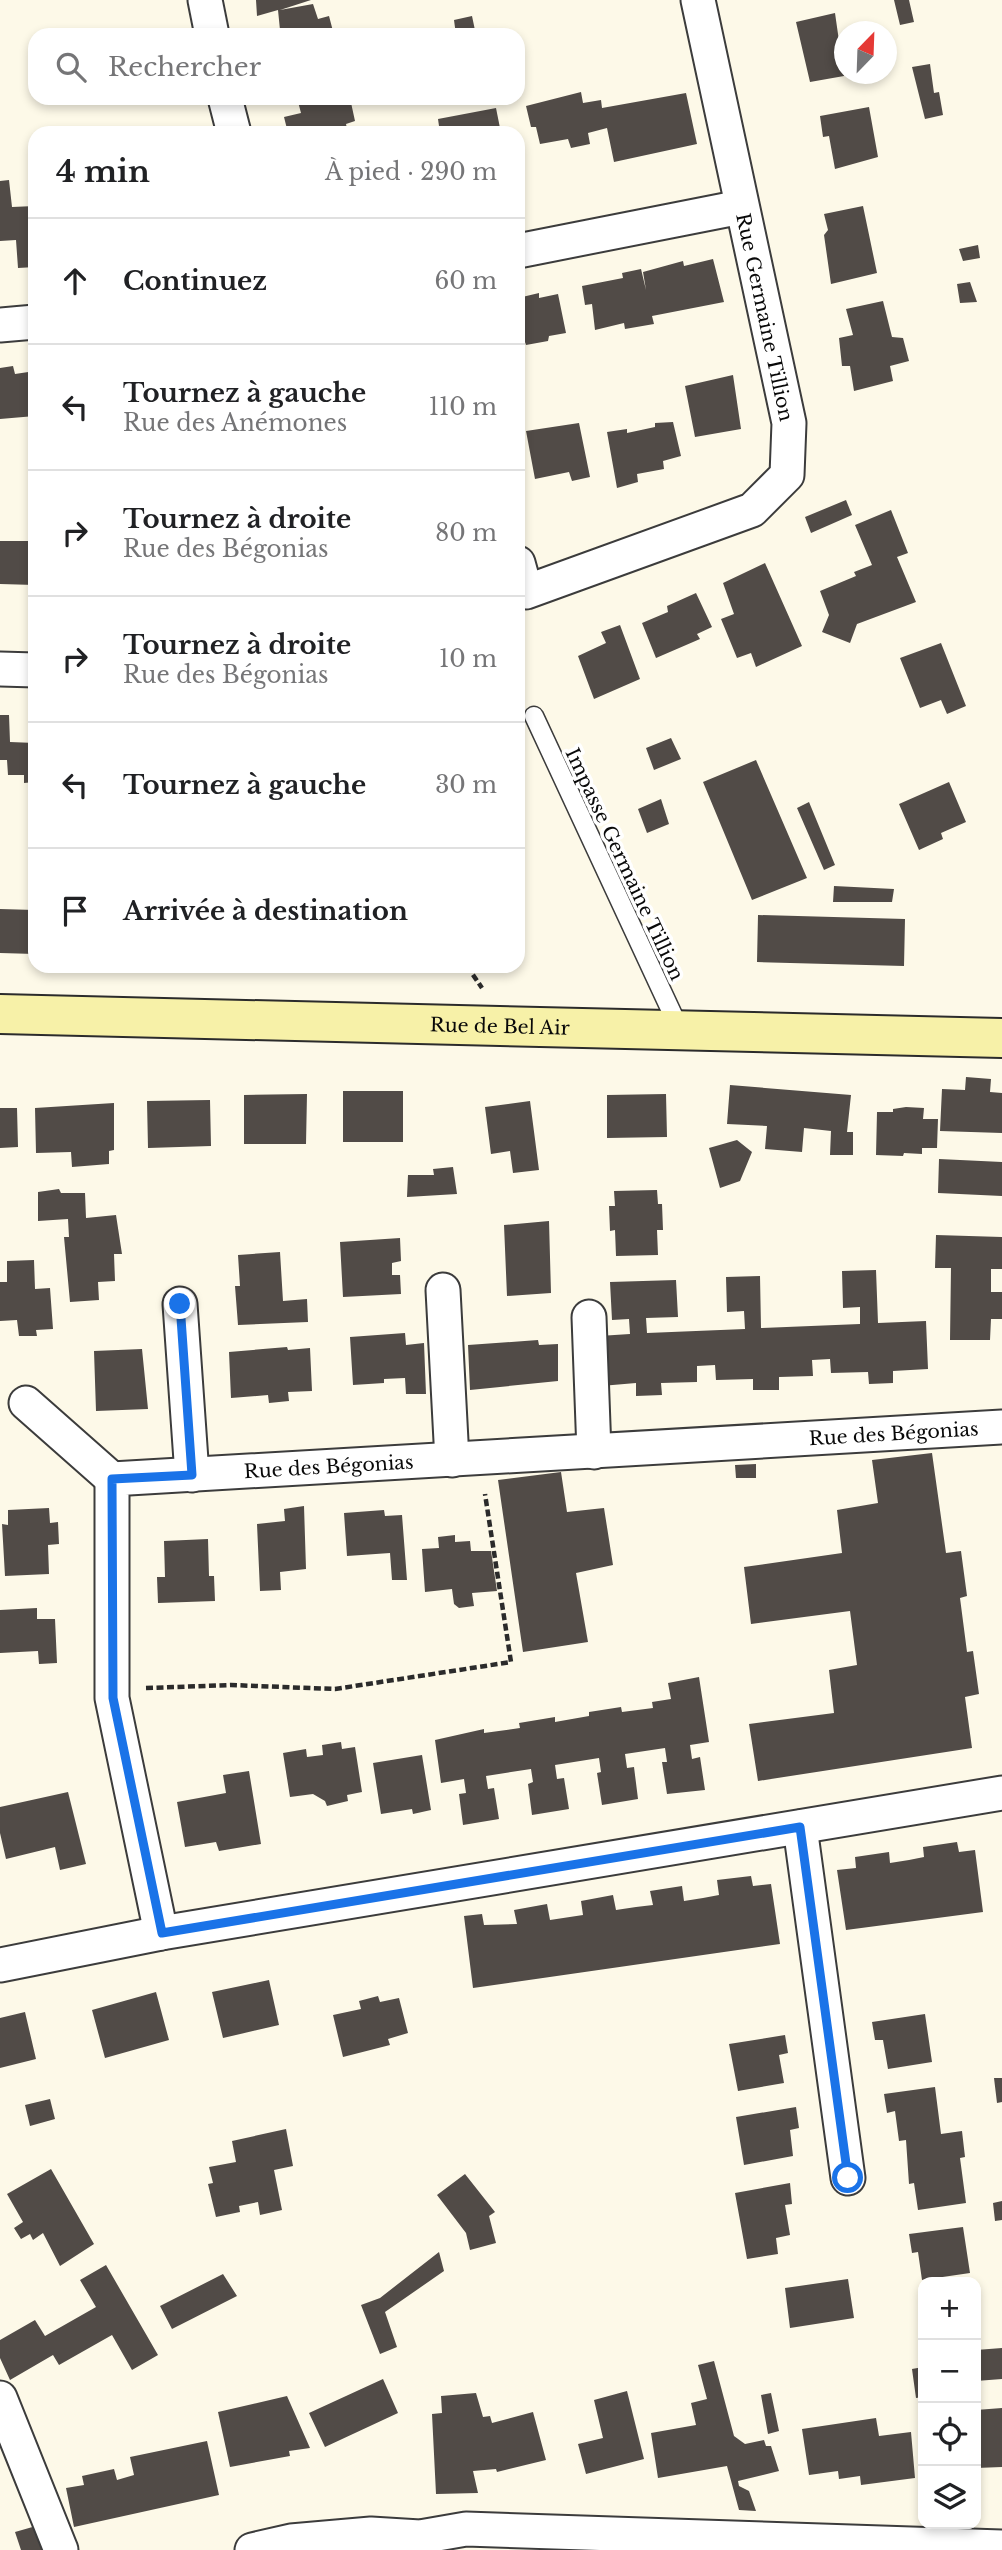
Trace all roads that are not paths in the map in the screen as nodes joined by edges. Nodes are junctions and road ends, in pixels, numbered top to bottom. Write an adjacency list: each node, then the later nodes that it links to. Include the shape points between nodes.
1 (205, 0): 3 (street)
2 (698, 0): 6 (street, Rue Germaine Tillion)
3 (211, 28)
4 (227, 105): 5 (street)
5 (232, 126)
6 (741, 207): 7 (street); 10 (street, Rue Germaine Tillion, via 789,423 788,474 752,510)
7 (525, 250)
8 (28, 323): 9 (street)
9 (0, 325)
10 (525, 577)
11 (0, 669): 12 (street)
12 (28, 670)
13 (534, 716): 15 (lane, Impasse Germaine Tillion)
14 (0, 1014): 15 (main road, Rue de Bel Air)
15 (679, 1028): 16 (main road, Rue de Bel Air)
16 (1002, 1038)
17 (443, 1290): 23 (street)
18 (180, 1304): 24 (street)
19 (589, 1317): 22 (street)
20 (26, 1403): 25 (street)
21 (1002, 1427): 22 (street, Rue des Bégonias)
22 (594, 1452): 23 (street, Rue des Bégonias)
23 (466, 1459): 24 (street, Rue des Bégonias)
24 (192, 1475): 25 (street, Rue des Bégonias)
25 (112, 1479): 28 (street, via 113,1689)
26 (1002, 1793): 27 (street)
27 (800, 1827): 28 (street); 30 (street)
28 (162, 1933): 29 (street)
29 (0, 1965)
30 (848, 2178)
31 (0, 2398): 34 (street)
32 (420, 2544): 33 (street, via 466,2529); 35 (street, via 371,2534 291,2541)
33 (1002, 2547)
34 (61, 2550)
35 (252, 2550)

